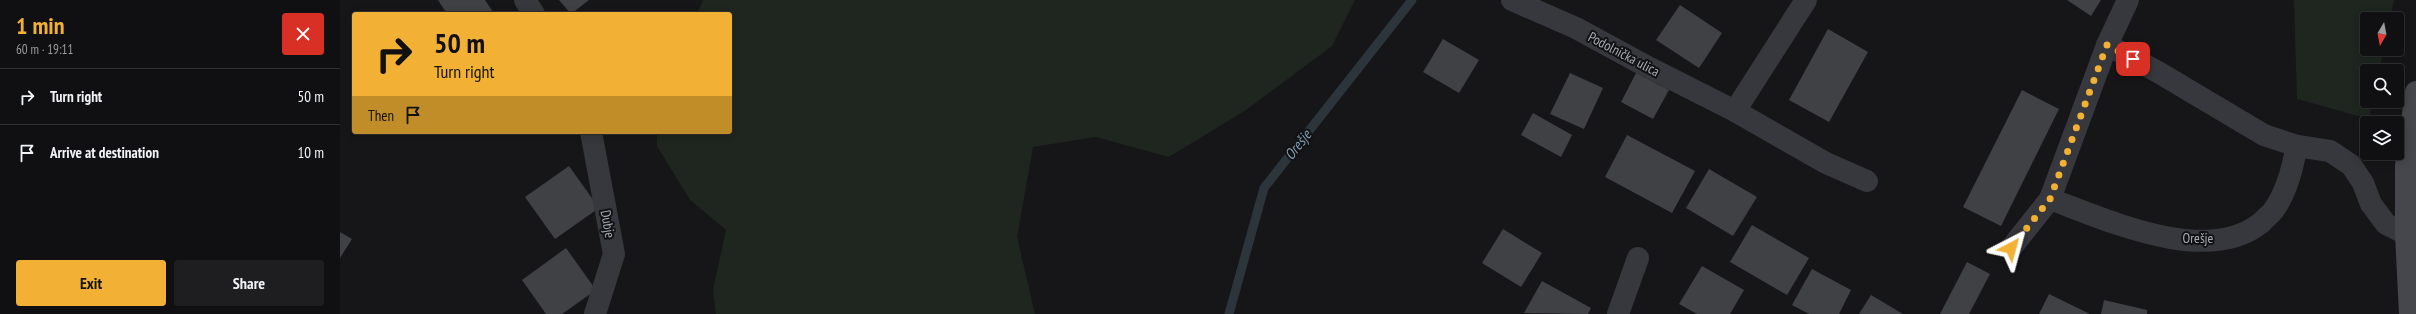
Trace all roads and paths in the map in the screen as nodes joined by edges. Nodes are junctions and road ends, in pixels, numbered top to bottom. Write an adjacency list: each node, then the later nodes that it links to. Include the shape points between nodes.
1 (525, 0): 5 (street)
2 (1512, 0): 8 (street, Podolnička ulica, via 1576,28)
3 (1806, 0): 8 (street)
4 (2128, 0): 6 (street)
5 (533, 12)
6 (2107, 45): 10 (street, via 2264,135); 12 (street)
7 (2416, 92): 13 (street, via 2406,166)
8 (1735, 111): 11 (street, Podolnička ulica, via 1826,163)
9 (592, 134): 16 (street, Dubje, via 614,254)
10 (2297, 146): 12 (street, Orešje, via 2289,181 2272,212 2251,230 2230,237 2187,240 2145,233); 13 (street, via 2330,152 2351,165 2363,183 2371,204 2386,224)
11 (1867, 181)
12 (2050, 199): 14 (street)
13 (2406, 234): 18 (street)
14 (2011, 248)
15 (1638, 258): 17 (street)
16 (595, 314)
17 (1618, 314)
18 (2410, 314)

